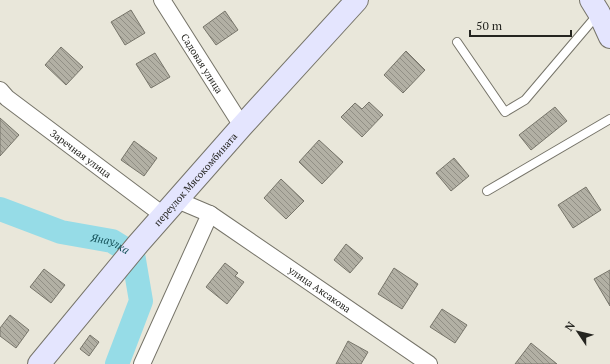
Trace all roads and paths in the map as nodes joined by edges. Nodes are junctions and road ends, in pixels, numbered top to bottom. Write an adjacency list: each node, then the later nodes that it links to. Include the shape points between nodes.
1 (162, 0): 8 (street, Садовая улица)
2 (357, 0): 8 (street, переулок Мясокомбината)
3 (595, 7): 4 (street); 5 (lane, via 525,100 505,112)
4 (610, 37)
5 (457, 42)
6 (0, 90): 10 (street, Заречная улица, via 7,98)
7 (610, 119): 9 (lane)
8 (242, 126): 10 (street, переулок Мясокомбината)
9 (487, 191)
10 (170, 208): 11 (street, улица Аксакова); 12 (street, переулок Мясокомбината)
11 (210, 214): 13 (street); 14 (street, улица Аксакова)
12 (40, 364)
13 (142, 364)
14 (429, 364)

